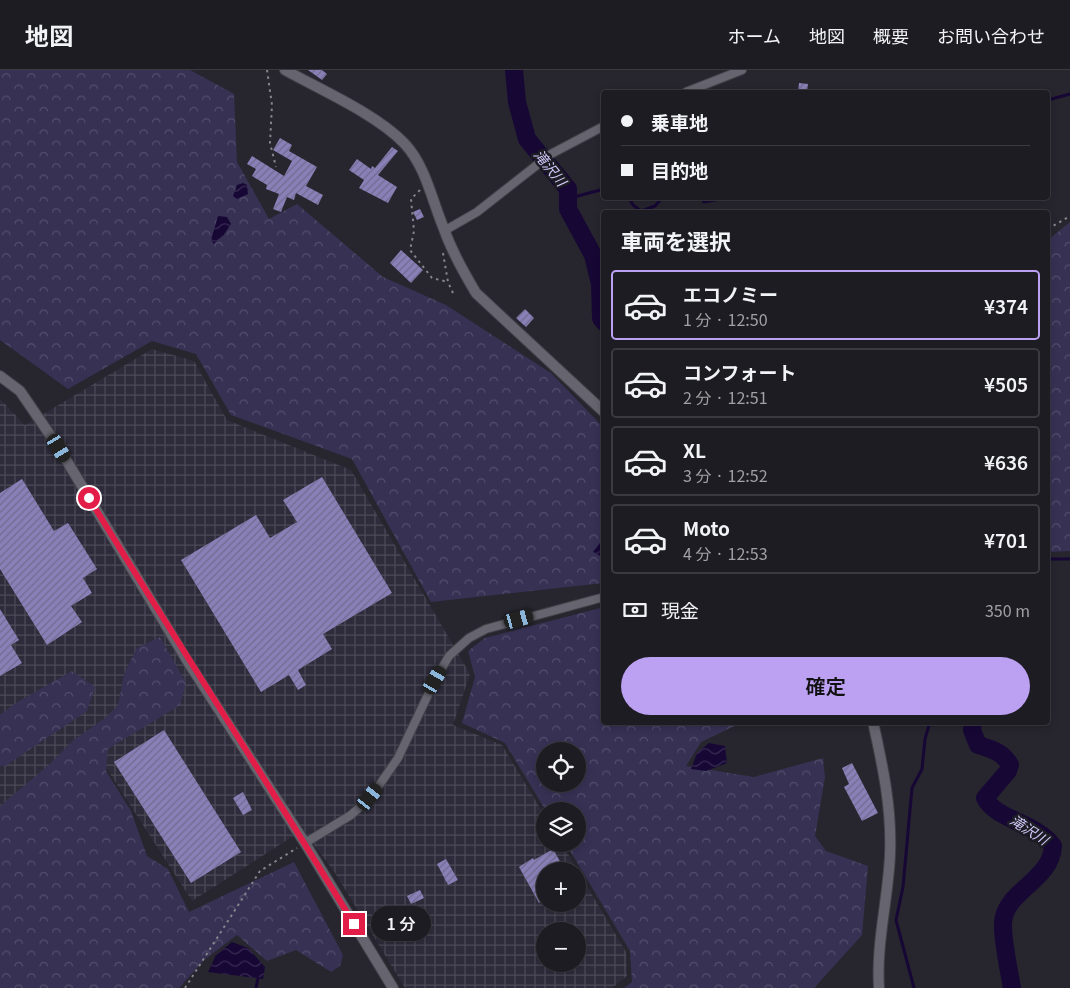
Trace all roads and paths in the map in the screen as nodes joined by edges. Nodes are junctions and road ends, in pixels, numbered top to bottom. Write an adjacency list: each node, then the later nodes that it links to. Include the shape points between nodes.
1 (267, 70): 6 (path, via 272,106 270,143)
2 (285, 70): 7 (street, via 386,126 405,144 422,168)
3 (742, 70): 4 (street)
4 (691, 90)
5 (601, 128): 10 (street, via 550,154 477,212)
6 (276, 167)
7 (427, 183): 10 (street); 11 (path, via 411,200 414,231 410,250 432,278)
8 (1070, 216): 9 (path)
9 (1050, 228)
10 (444, 231): 13 (street, via 476,294)
11 (448, 282)
12 (0, 376): 16 (street, via 20,391 59,448 188,662)
13 (601, 409)
14 (601, 597): 16 (street, via 486,629 469,638 449,656 398,758 370,797 351,815)
15 (875, 725): 19 (street, via 886,782 891,832 879,944)
16 (305, 843): 17 (path, via 260,872); 18 (street)
17 (185, 988)
18 (392, 988)
19 (879, 988)

